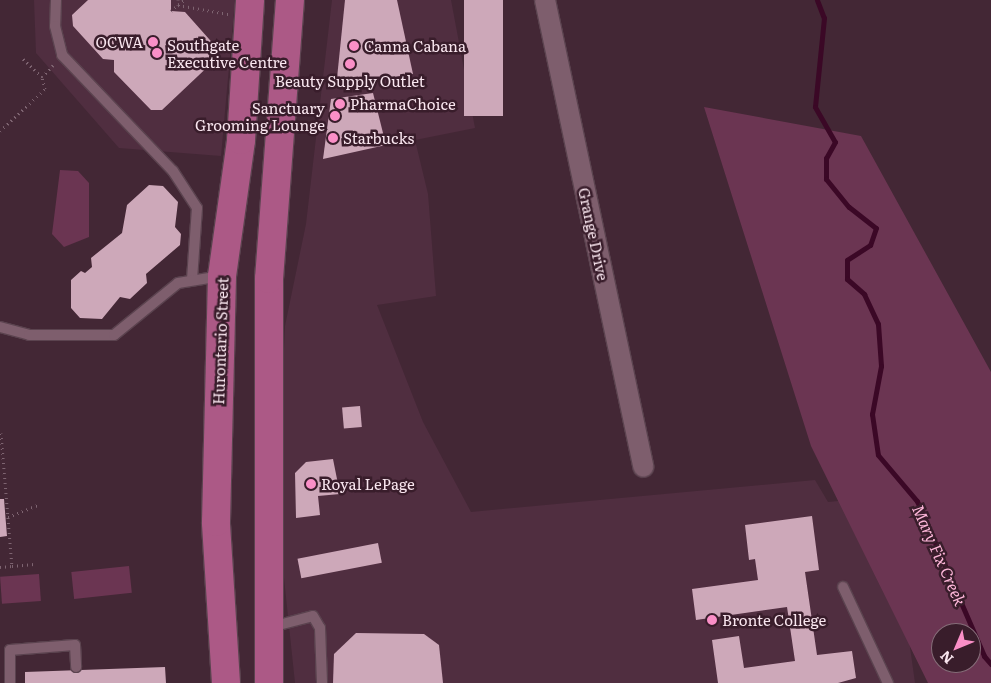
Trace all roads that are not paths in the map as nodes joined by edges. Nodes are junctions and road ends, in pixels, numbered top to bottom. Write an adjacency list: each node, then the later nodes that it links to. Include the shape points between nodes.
1 (56, 0): 6 (lane, via 55,26 62,55 173,170 197,208)
2 (290, 0): 10 (main road, via 268,279)
3 (546, 0): 8 (street, Grange Drive)
4 (249, 10): 5 (main road, Hurontario Street, via 240,140)
5 (222, 276): 6 (lane); 13 (main road, Hurontario Street, via 216,522)
6 (192, 279): 7 (lane, via 178,283 114,335 29,335)
7 (0, 327)
8 (643, 467)
9 (843, 587): 16 (lane)
10 (268, 628): 14 (main road); 15 (lane, via 313,616 320,628)
11 (76, 667): 12 (lane, via 75,645 10,650)
12 (10, 683)
13 (226, 683)
14 (269, 683)
15 (322, 683)
16 (888, 683)

